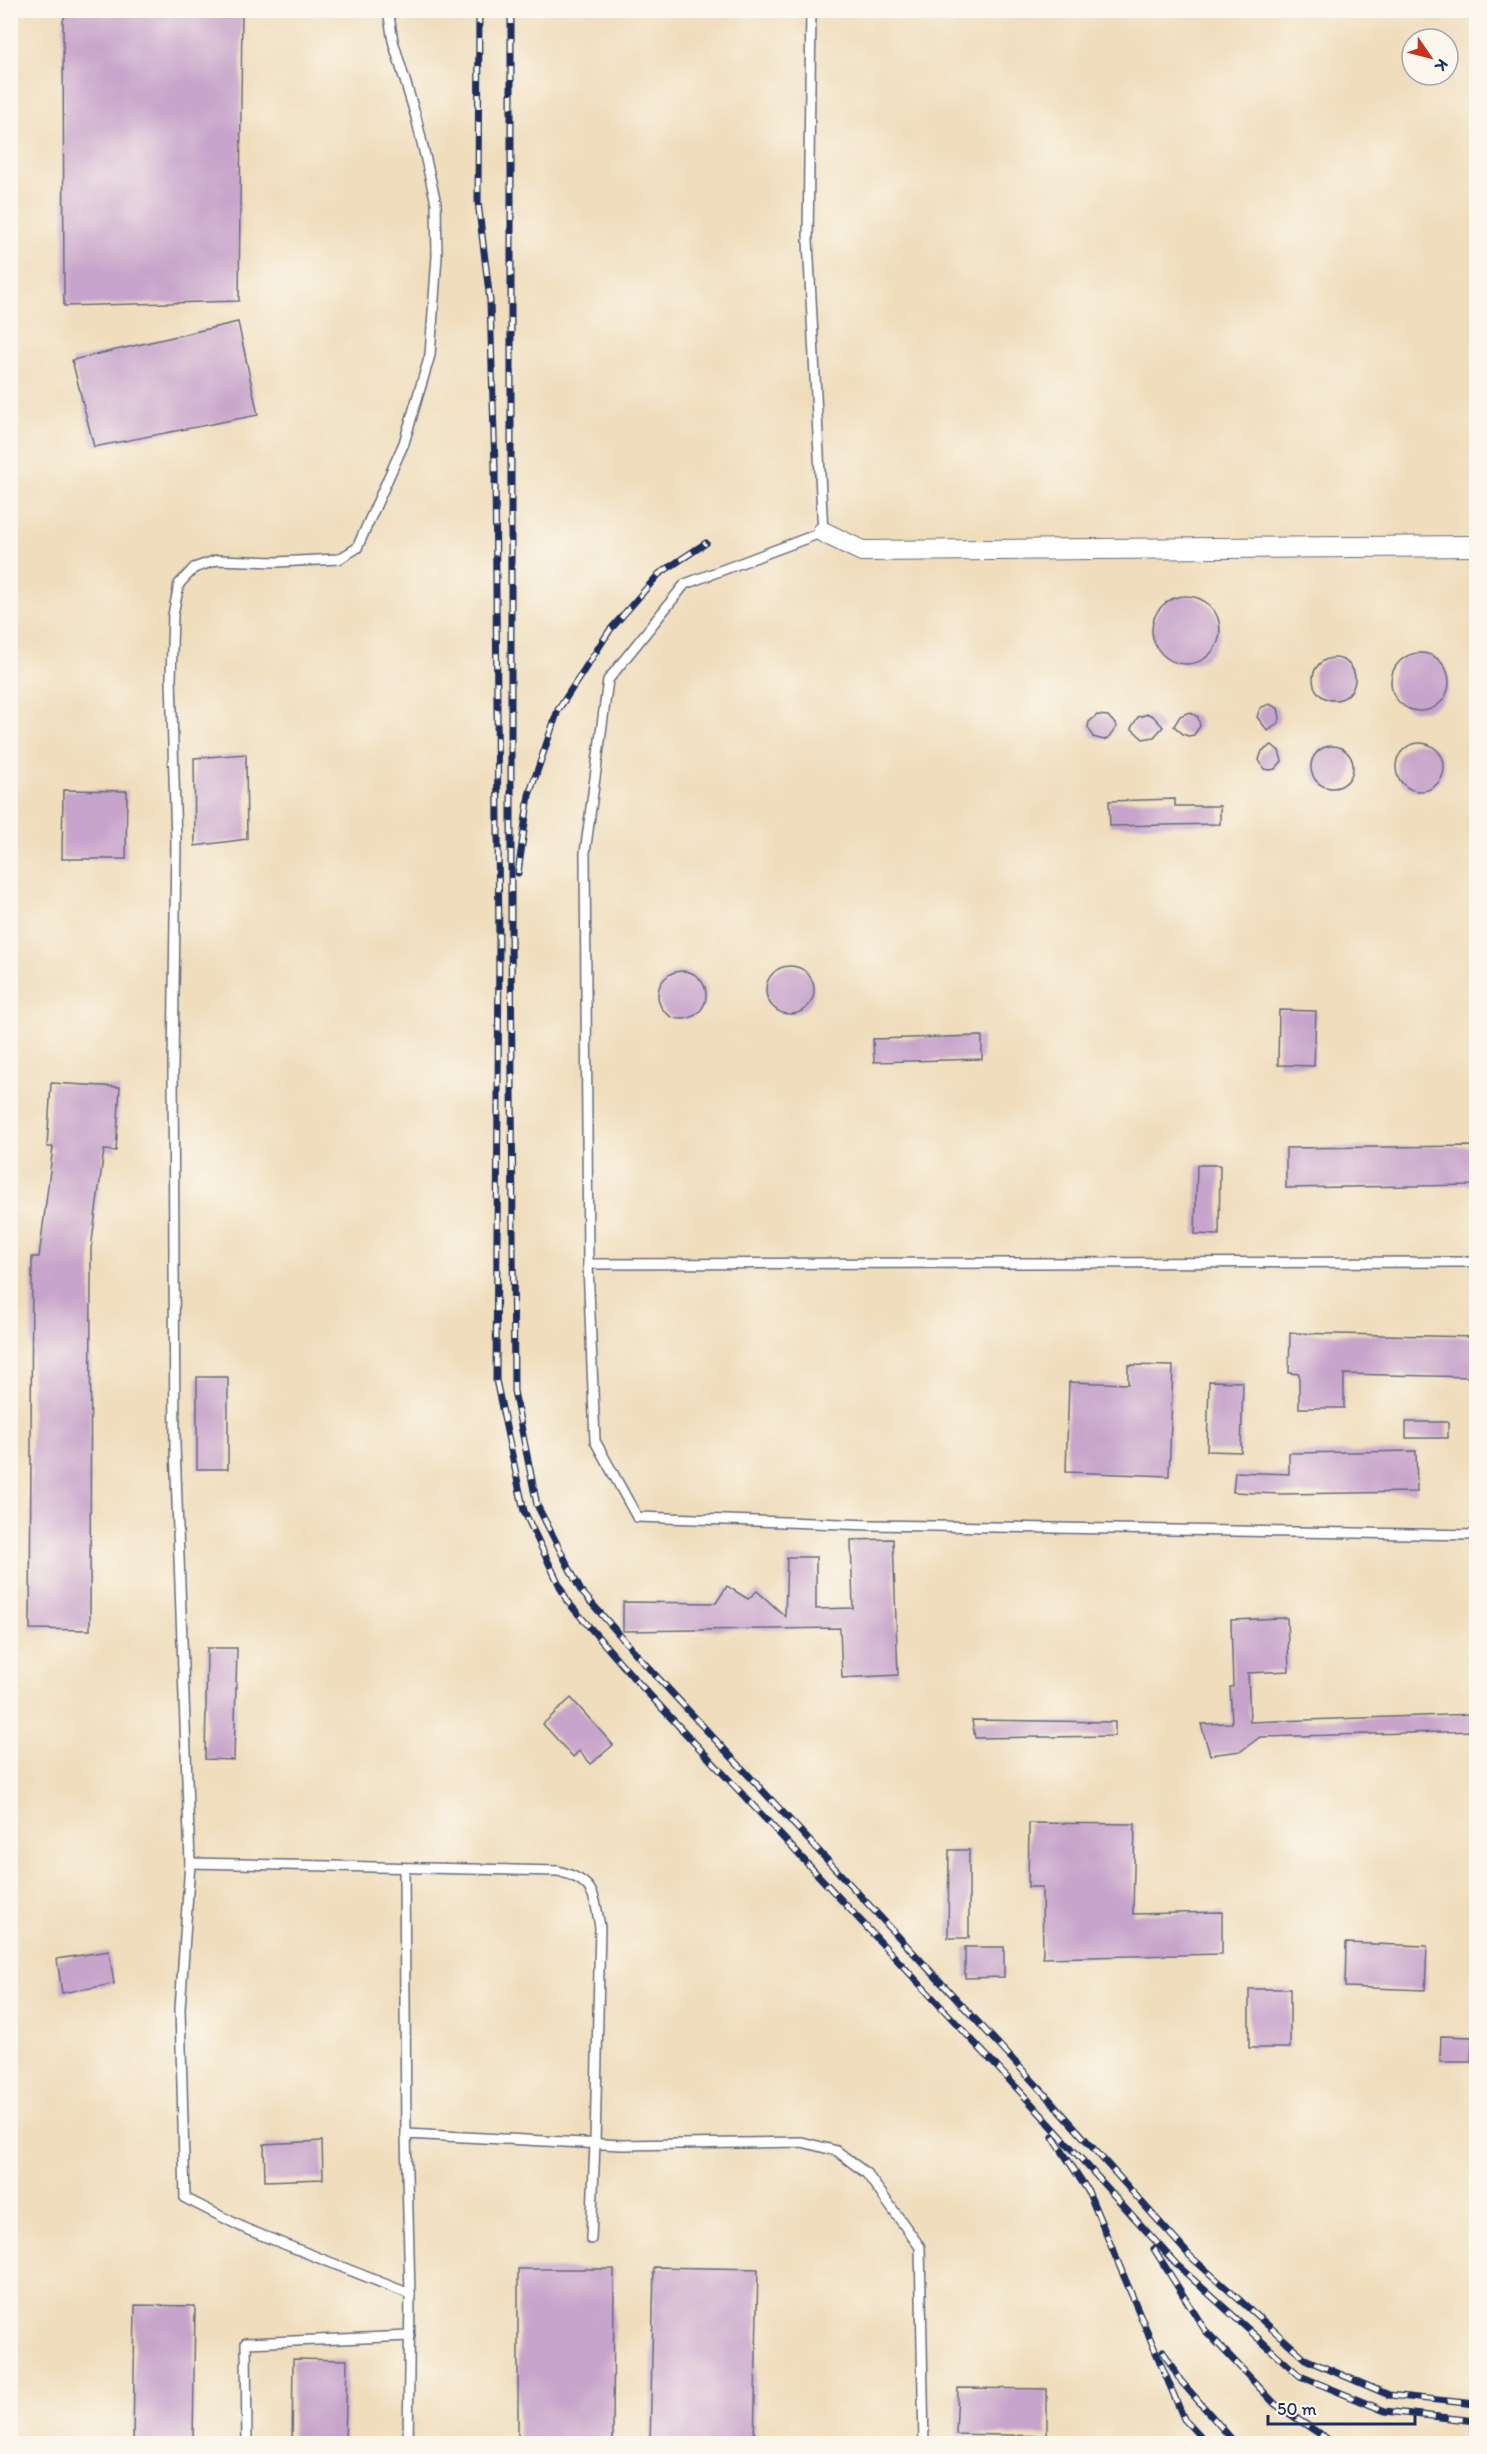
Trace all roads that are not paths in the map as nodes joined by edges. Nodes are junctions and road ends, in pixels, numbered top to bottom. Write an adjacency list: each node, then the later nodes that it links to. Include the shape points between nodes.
1 (388, 10): 8 (lane, via 436,203 437,256 430,355 404,442 357,548 339,559 217,560 194,568 180,584 173,615 175,1446)
2 (811, 10): 3 (lane, via 808,240)
3 (823, 532): 4 (street, via 862,551); 6 (lane, via 685,584 608,680 585,853)
4 (1476, 546)
5 (1476, 1262): 6 (lane)
6 (588, 1264): 7 (lane, via 595,1441 637,1517)
7 (1476, 1535)
8 (190, 1863): 9 (lane); 13 (lane, via 180,2009 185,2198 246,2229)
9 (404, 1869): 10 (lane); 11 (lane, via 558,1871 576,1876 594,1892 600,1927)
10 (405, 2134): 11 (lane); 13 (lane)
11 (595, 2143): 12 (lane); 17 (lane, via 802,2142 837,2151 867,2174 920,2247)
12 (591, 2239)
13 (410, 2294): 14 (lane)
14 (410, 2336): 15 (lane, via 246,2343); 16 (lane)
15 (247, 2444)
16 (408, 2444)
17 (924, 2444)

